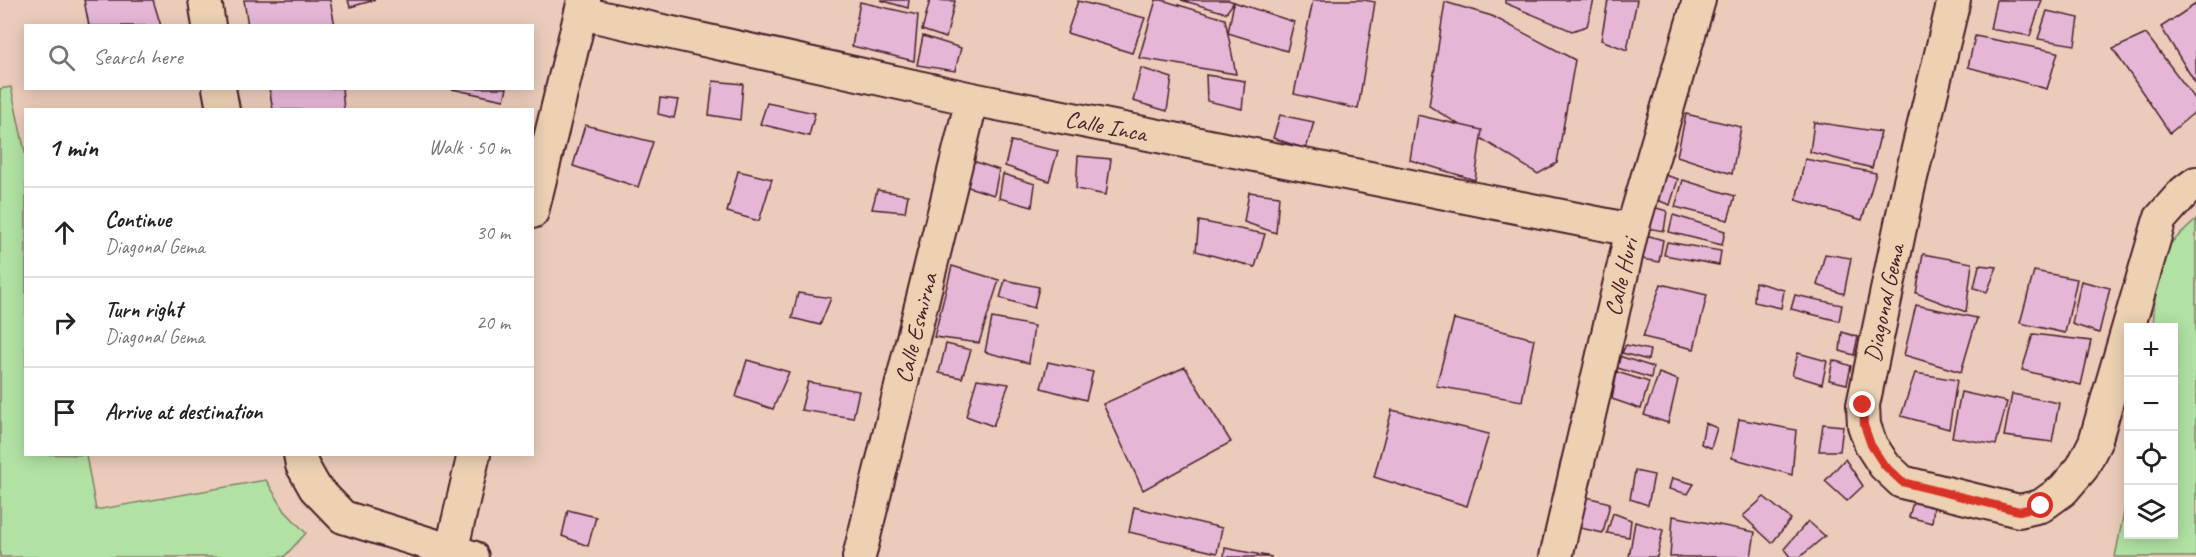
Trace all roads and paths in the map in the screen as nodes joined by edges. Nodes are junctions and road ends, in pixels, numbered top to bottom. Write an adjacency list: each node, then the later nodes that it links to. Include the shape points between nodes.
1 (205, 0): 5 (street)
2 (1699, 0): 11 (street, Calle Huri)
3 (1954, 0): 9 (street, Diagonal Gema, via 1908,190 1863,405 1871,445 1902,482 2019,511 2041,506 2063,490 2082,468 2094,442 2160,219)
4 (583, 7): 7 (street, Calle Inca); 10 (street)
5 (209, 24)
6 (219, 90): 8 (street)
7 (972, 99): 11 (street, Calle Inca); 15 (street, Calle Esmirna)
8 (223, 108)
9 (2196, 183)
10 (534, 204)
11 (1632, 231): 16 (street, Calle Huri)
12 (300, 456): 14 (street, via 315,488 343,517)
13 (474, 456): 14 (street)
14 (462, 555)
15 (859, 557)
16 (1556, 557)

